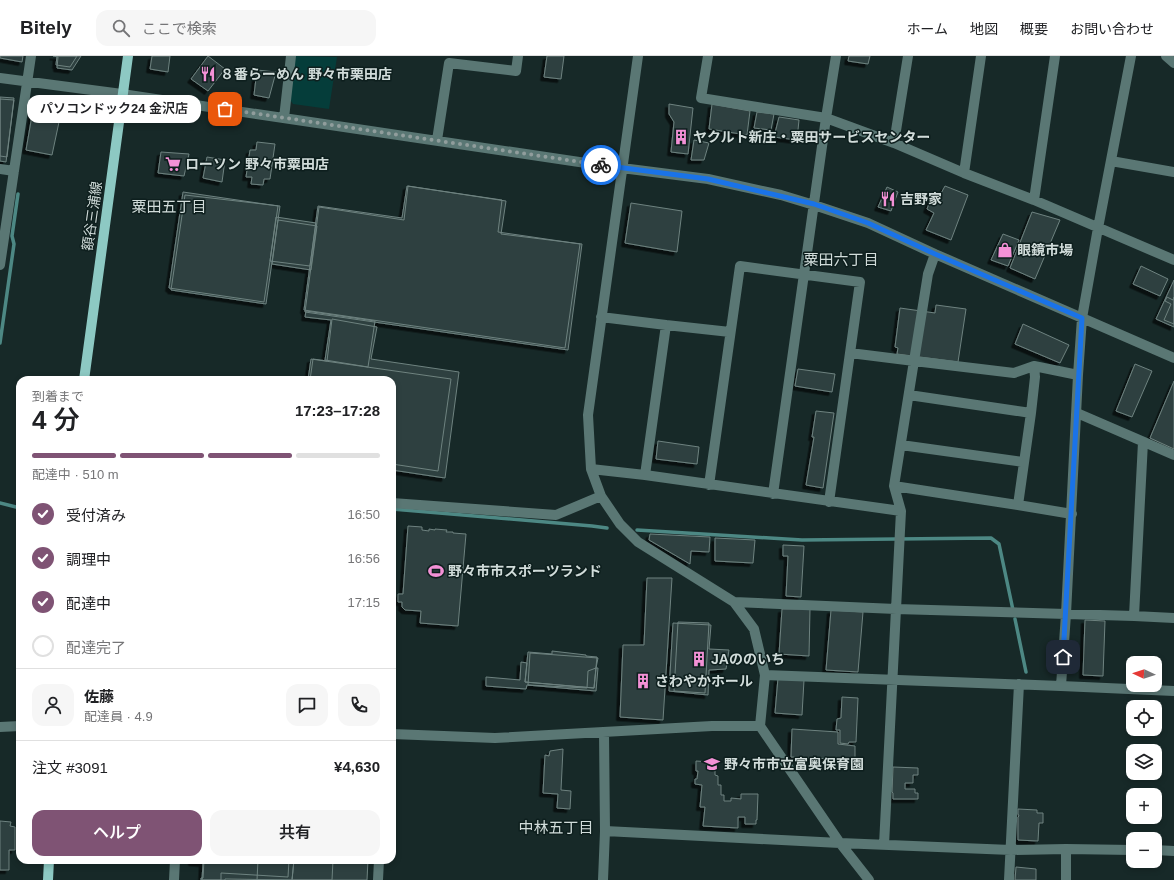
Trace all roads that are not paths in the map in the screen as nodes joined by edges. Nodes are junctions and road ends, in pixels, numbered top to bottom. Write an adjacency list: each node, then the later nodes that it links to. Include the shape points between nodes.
1 (31, 56): 16 (street)
2 (128, 56): 17 (main road, 額谷三浦線)
3 (291, 56): 18 (street)
4 (518, 56): 13 (street, via 516,71)
5 (638, 56): 23 (street)
6 (708, 56): 19 (street, via 701,98)
7 (836, 56): 19 (street)
8 (908, 56): 21 (street)
9 (981, 56): 27 (street)
10 (1055, 56): 28 (street)
11 (1131, 56): 22 (street)
12 (1166, 56): 14 (street)
13 (449, 60): 20 (street)
14 (1174, 63)
15 (0, 78): 16 (street)
16 (28, 82): 17 (street); 25 (street)
17 (122, 94): 18 (street); 44 (main road, 額谷三浦線)
18 (284, 118): 20 (street)
19 (826, 118): 21 (street); 29 (street)
20 (437, 140): 23 (street)
21 (894, 143): 27 (street)
22 (1111, 161): 26 (street); 30 (street)
23 (622, 168): 29 (street, via 708,179); 35 (street)
24 (0, 169): 25 (street)
25 (14, 171): 33 (street)
26 (1174, 172)
27 (964, 173): 28 (street)
28 (1034, 200): 30 (street)
29 (814, 204): 31 (street, via 868,223); 34 (street)
30 (1098, 228): 32 (street); 36 (street)
31 (935, 254): 36 (street); 41 (street, via 928,274)
32 (1174, 260)
33 (0, 265)
34 (804, 274): 38 (street, via 740,266); 39 (street, via 860,282); 56 (street)
35 (601, 317): 37 (street); 52 (street, via 588,415)
36 (1082, 318): 40 (street); 43 (street)
37 (666, 326): 38 (street); 53 (street)
38 (730, 332): 54 (street)
39 (850, 353): 41 (street); 58 (street)
40 (1174, 358)
41 (914, 361): 42 (street, via 1014,373); 45 (street)
42 (1034, 366): 43 (street); 46 (street)
43 (1078, 375): 47 (street)
44 (85, 376)
45 (909, 395): 46 (street); 49 (street)
46 (1031, 413): 51 (street)
47 (1077, 413): 48 (street); 62 (street)
48 (1142, 442): 50 (street); 66 (street)
49 (901, 445): 51 (street); 55 (street)
50 (1174, 455)
51 (1023, 462): 60 (street)
52 (591, 469): 53 (street); 57 (street)
53 (644, 475): 54 (street)
54 (709, 485): 56 (street)
55 (894, 486): 60 (street); 61 (street)
56 (772, 494): 58 (street)
57 (601, 496): 59 (street, via 556,515); 63 (street, via 620,524 638,542)
58 (829, 502): 61 (street)
59 (396, 503)
60 (1018, 505): 62 (street)
61 (901, 511): 64 (street)
62 (1072, 514): 65 (street)
63 (734, 602): 64 (street); 68 (street, via 754,629)
64 (896, 610): 65 (street); 69 (street)
65 (1066, 614): 66 (street); 71 (street)
66 (1134, 616): 67 (street)
67 (1174, 618)
68 (765, 675): 69 (street); 74 (street)
69 (892, 680): 70 (street); 80 (street)
70 (1019, 684): 71 (street); 82 (street)
71 (1061, 686): 72 (street)
72 (1174, 691)
73 (16, 726): 75 (street)
74 (760, 726): 76 (street); 79 (street)
75 (0, 728)
76 (604, 732): 77 (street, via 495,738); 78 (street)
77 (396, 734)
78 (605, 831): 79 (street); 92 (street)
79 (840, 843): 80 (street); 93 (street)
80 (884, 844): 82 (street)
81 (1066, 849): 82 (street); 83 (street); 95 (street)
82 (1011, 850): 94 (street)
83 (1126, 850)
84 (1162, 850): 85 (street)
85 (1174, 851)
86 (49, 864): 89 (main road)
87 (176, 864): 90 (street)
88 (378, 864): 91 (street)
89 (48, 880)
90 (174, 880)
91 (378, 880)
92 (603, 880)
93 (869, 880)
94 (1009, 880)
95 (1066, 880)

